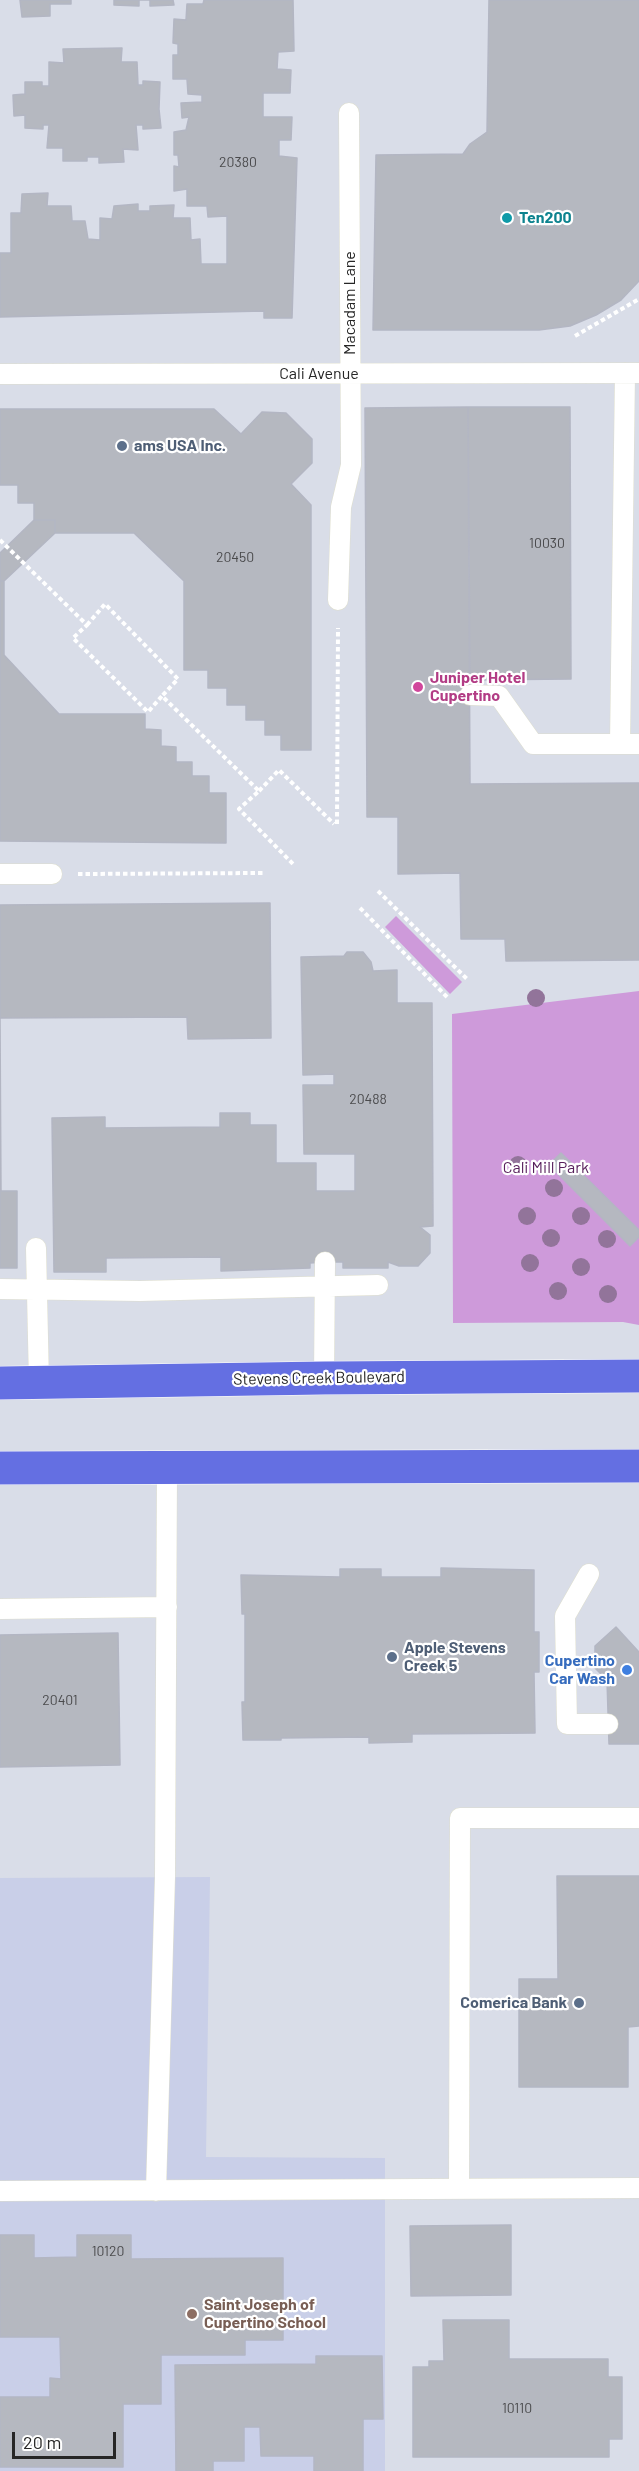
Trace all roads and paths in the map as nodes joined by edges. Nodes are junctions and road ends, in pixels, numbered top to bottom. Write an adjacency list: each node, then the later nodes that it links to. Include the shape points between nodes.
1 (349, 113): 4 (lane, Macadam Lane)
2 (639, 299): 3 (path)
3 (575, 336)
4 (350, 373): 5 (lane, Cali Avenue); 6 (lane, Cali Avenue); 8 (lane, Macadam Lane, via 351,465 340,507)
5 (632, 373): 12 (lane)
6 (0, 374)
7 (0, 540): 9 (path)
8 (338, 600): 13 (path, via 336,824 279,770)
9 (87, 625): 11 (path, via 73,638 148,712); 11 (path, via 105,604 178,679)
10 (470, 695): 12 (lane, via 499,696 533,744)
11 (162, 696): 13 (path)
12 (630, 744)
13 (259, 791): 14 (path, via 239,809)
14 (293, 864)
15 (263, 873): 17 (path)
16 (0, 874): 17 (lane)
17 (52, 874)
18 (378, 891): 20 (path)
19 (360, 908): 21 (path)
20 (467, 978)
21 (448, 998)
22 (36, 1248): 27 (lane)
23 (325, 1262): 24 (lane)
24 (325, 1286): 25 (lane); 27 (lane, via 140,1291); 29 (lane)
25 (378, 1286)
26 (0, 1289): 27 (lane)
27 (36, 1289): 31 (lane)
28 (639, 1377): 29 (main road, Stevens Creek Boulevard)
29 (324, 1378): 31 (main road, Stevens Creek Boulevard)
30 (0, 1383): 31 (main road, Stevens Creek Boulevard)
31 (39, 1383)
32 (639, 1466): 34 (main road)
33 (0, 1468): 34 (main road)
34 (167, 1469): 36 (lane)
35 (589, 1574): 38 (lane, via 565,1616 567,1724)
36 (167, 1607): 37 (lane); 43 (lane, via 165,1877)
37 (0, 1609)
38 (608, 1724)
39 (639, 1818): 41 (lane, via 460,1818)
40 (639, 2188): 41 (lane)
41 (459, 2189): 43 (lane)
42 (0, 2191): 43 (lane)
43 (156, 2191)

